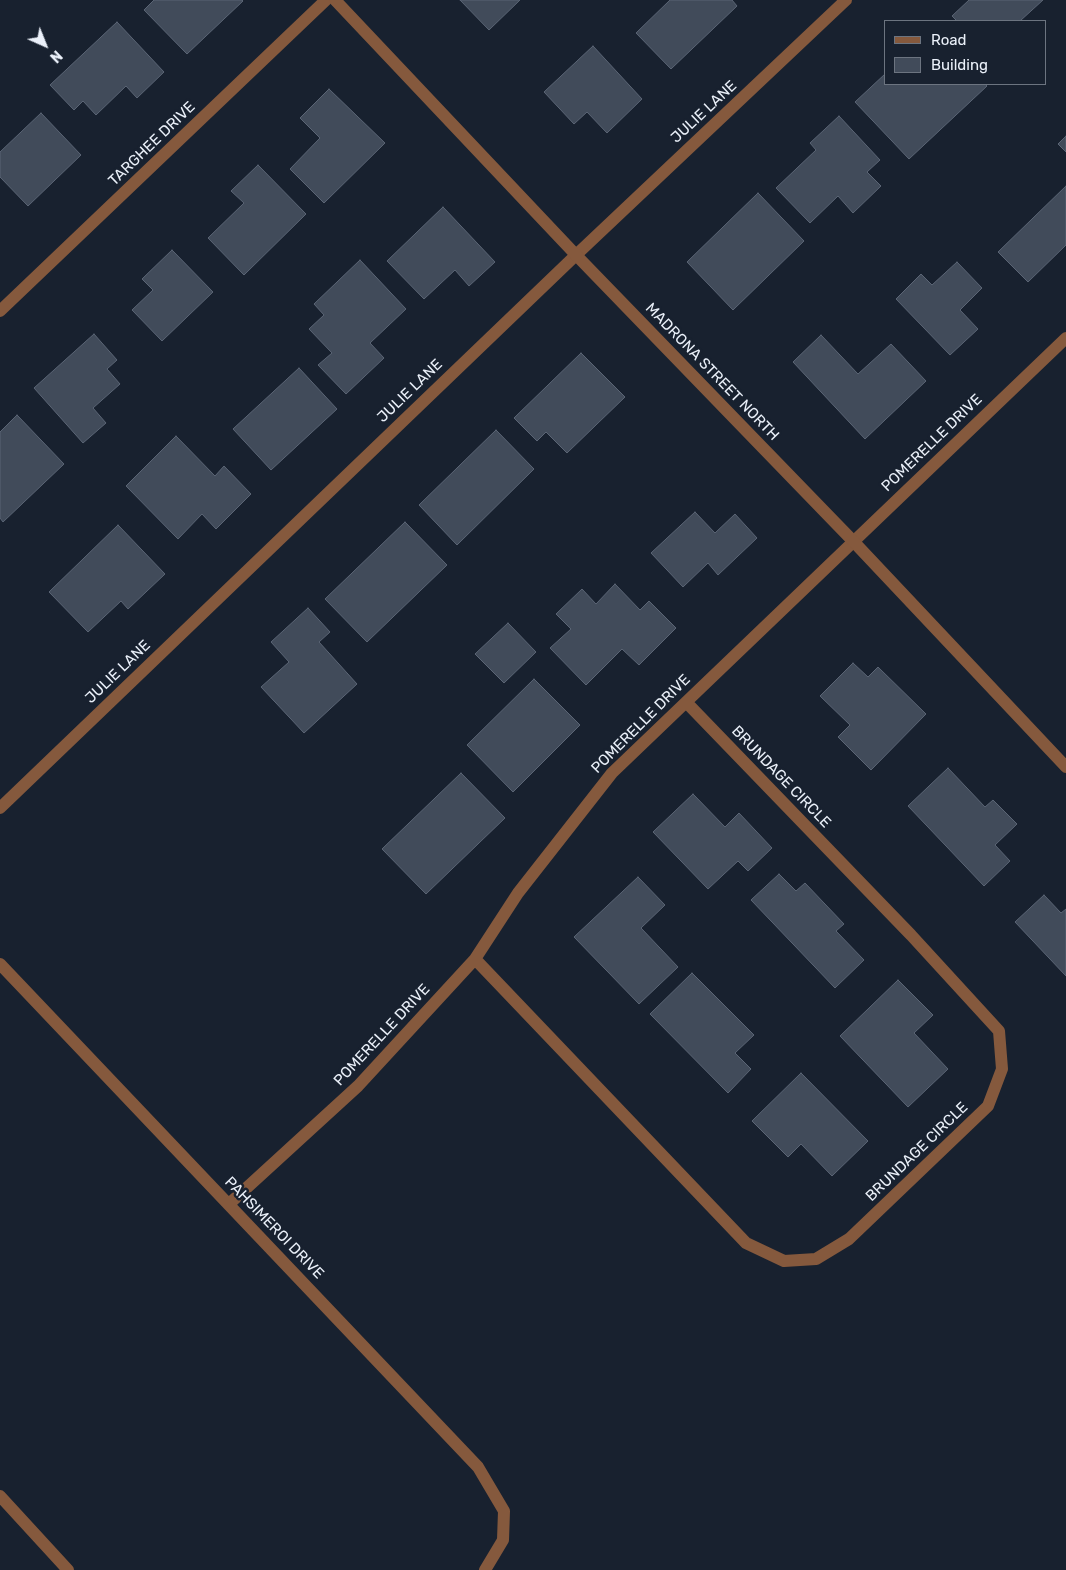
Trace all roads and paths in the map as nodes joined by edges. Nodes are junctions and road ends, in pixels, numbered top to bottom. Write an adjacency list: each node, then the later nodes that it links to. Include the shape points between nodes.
1 (326, 0): 5 (street, TARGHEE DRIVE)
2 (335, 0): 4 (street, MADRONA STREET NORTH)
3 (846, 0): 4 (street, JULIE LANE)
4 (576, 255): 7 (street, MADRONA STREET NORTH); 10 (street, JULIE LANE)
5 (0, 311)
6 (1066, 338): 7 (street, POMERELLE DRIVE)
7 (853, 541): 8 (street, POMERELLE DRIVE); 9 (street, MADRONA STREET NORTH)
8 (686, 702): 11 (street, POMERELLE DRIVE, via 612,773 518,893); 11 (street, BRUNDAGE CIRCLE, via 999,1031 1002,1069 988,1106 850,1239 816,1259 784,1261 746,1243)
9 (1066, 768)
10 (0, 808)
11 (475, 959): 13 (street, POMERELLE DRIVE, via 358,1086)
12 (0, 964): 13 (street, PAHSIMEROI DRIVE)
13 (229, 1204): 16 (street, PAHSIMEROI DRIVE, via 478,1467 504,1511 503,1540)
14 (0, 1496): 15 (street)
15 (68, 1570)
16 (485, 1570)

